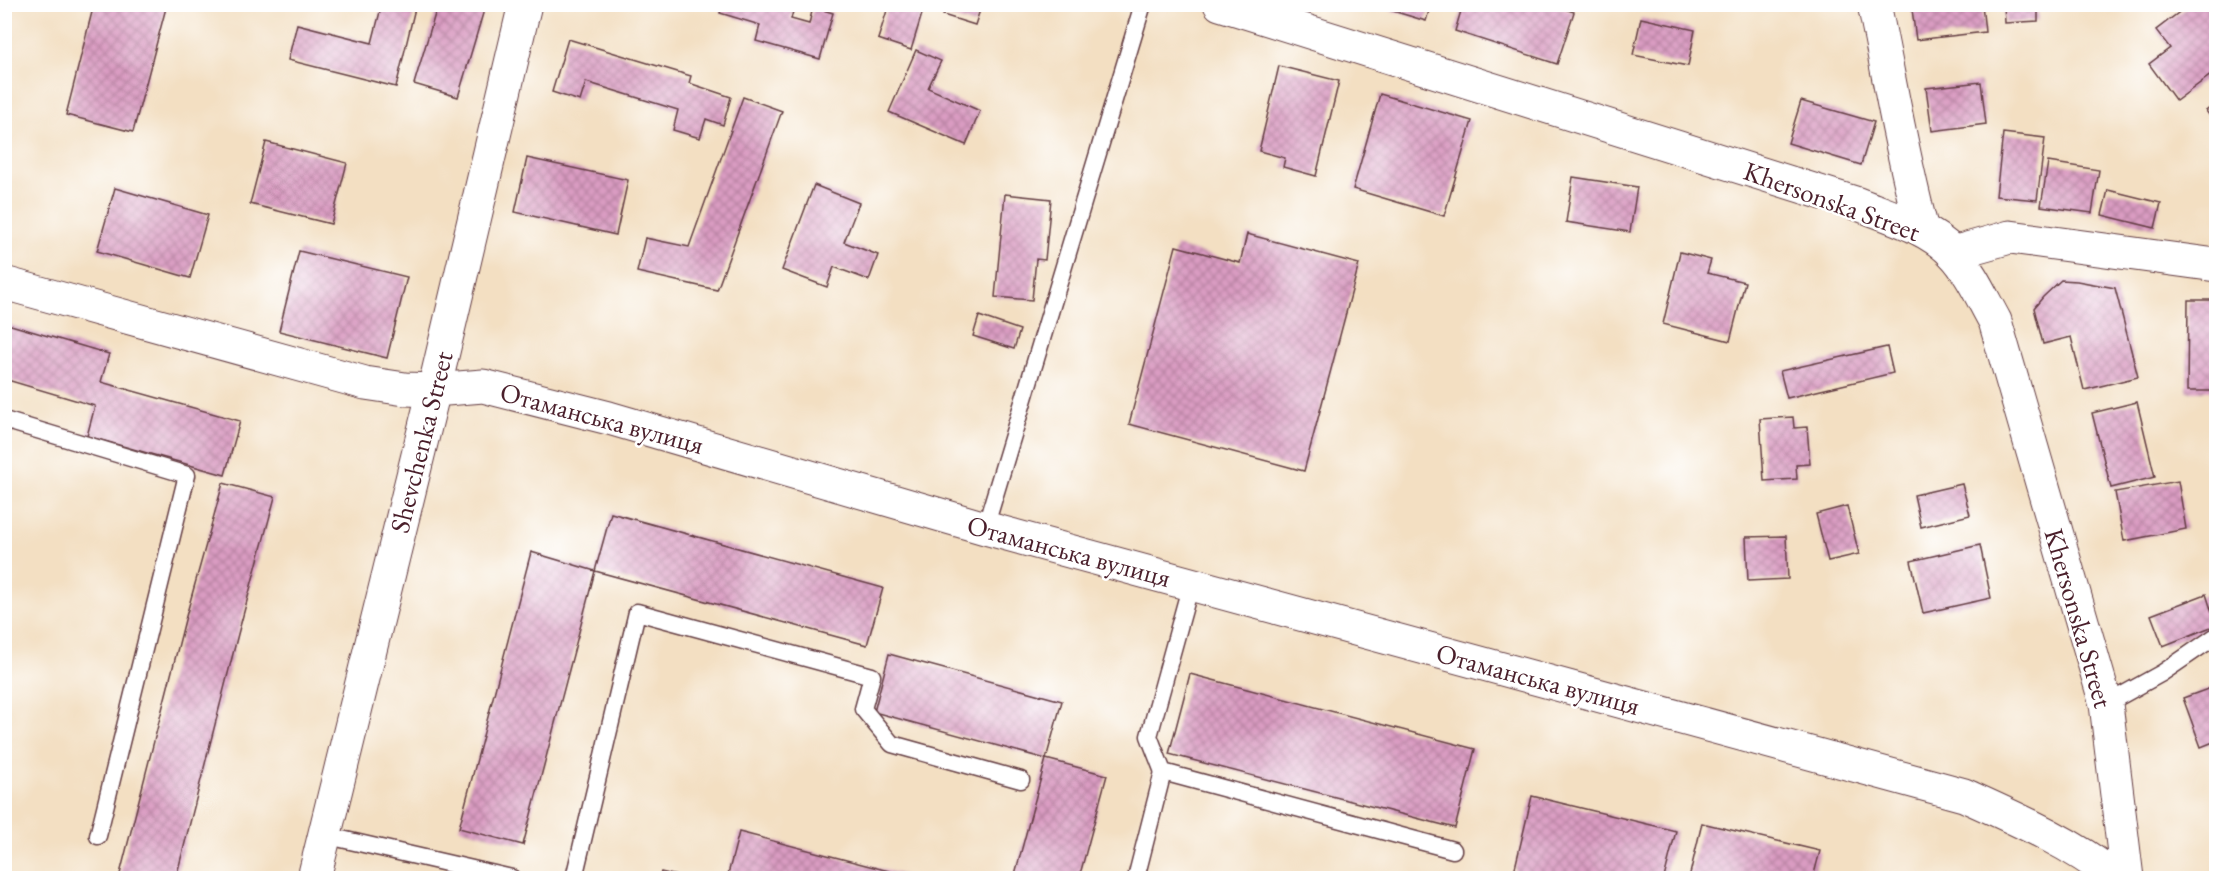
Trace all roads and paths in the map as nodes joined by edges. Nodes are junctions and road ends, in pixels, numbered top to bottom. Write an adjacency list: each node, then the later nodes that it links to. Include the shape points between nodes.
1 (525, 4): 9 (street, Shevchenka Street)
2 (1143, 4): 11 (lane)
3 (1220, 4): 5 (street, Khersonska Street, via 1858,204)
4 (1874, 4): 5 (street)
5 (1922, 230): 6 (street, Khersonska Street)
6 (1953, 253): 7 (street, via 2010,237); 14 (street, Khersonska Street, via 1995,321)
7 (2217, 265)
8 (4, 283): 9 (street, Отаманська вулиця, via 365,383)
9 (434, 390): 11 (street, Отаманська вулиця, via 483,386 511,393); 17 (street, Shevchenka Street)
10 (4, 420): 18 (lane, via 187,474)
11 (985, 528): 12 (street, Отаманська вулиця)
12 (1191, 584): 15 (lane, via 1149,736); 24 (street, Отаманська вулиця, via 1964,795 2089,857)
13 (2217, 636): 14 (lane)
14 (2106, 704): 25 (street, Khersonska Street)
15 (1163, 772): 19 (lane); 23 (lane)
16 (1021, 780): 22 (lane, via 892,744 862,709 872,676 637,612)
17 (324, 835): 20 (street, Shevchenka Street); 21 (lane)
18 (98, 836)
19 (1453, 850)
20 (314, 879)
21 (512, 879)
22 (574, 879)
23 (1136, 879)
24 (2116, 879)
25 (2127, 879)

